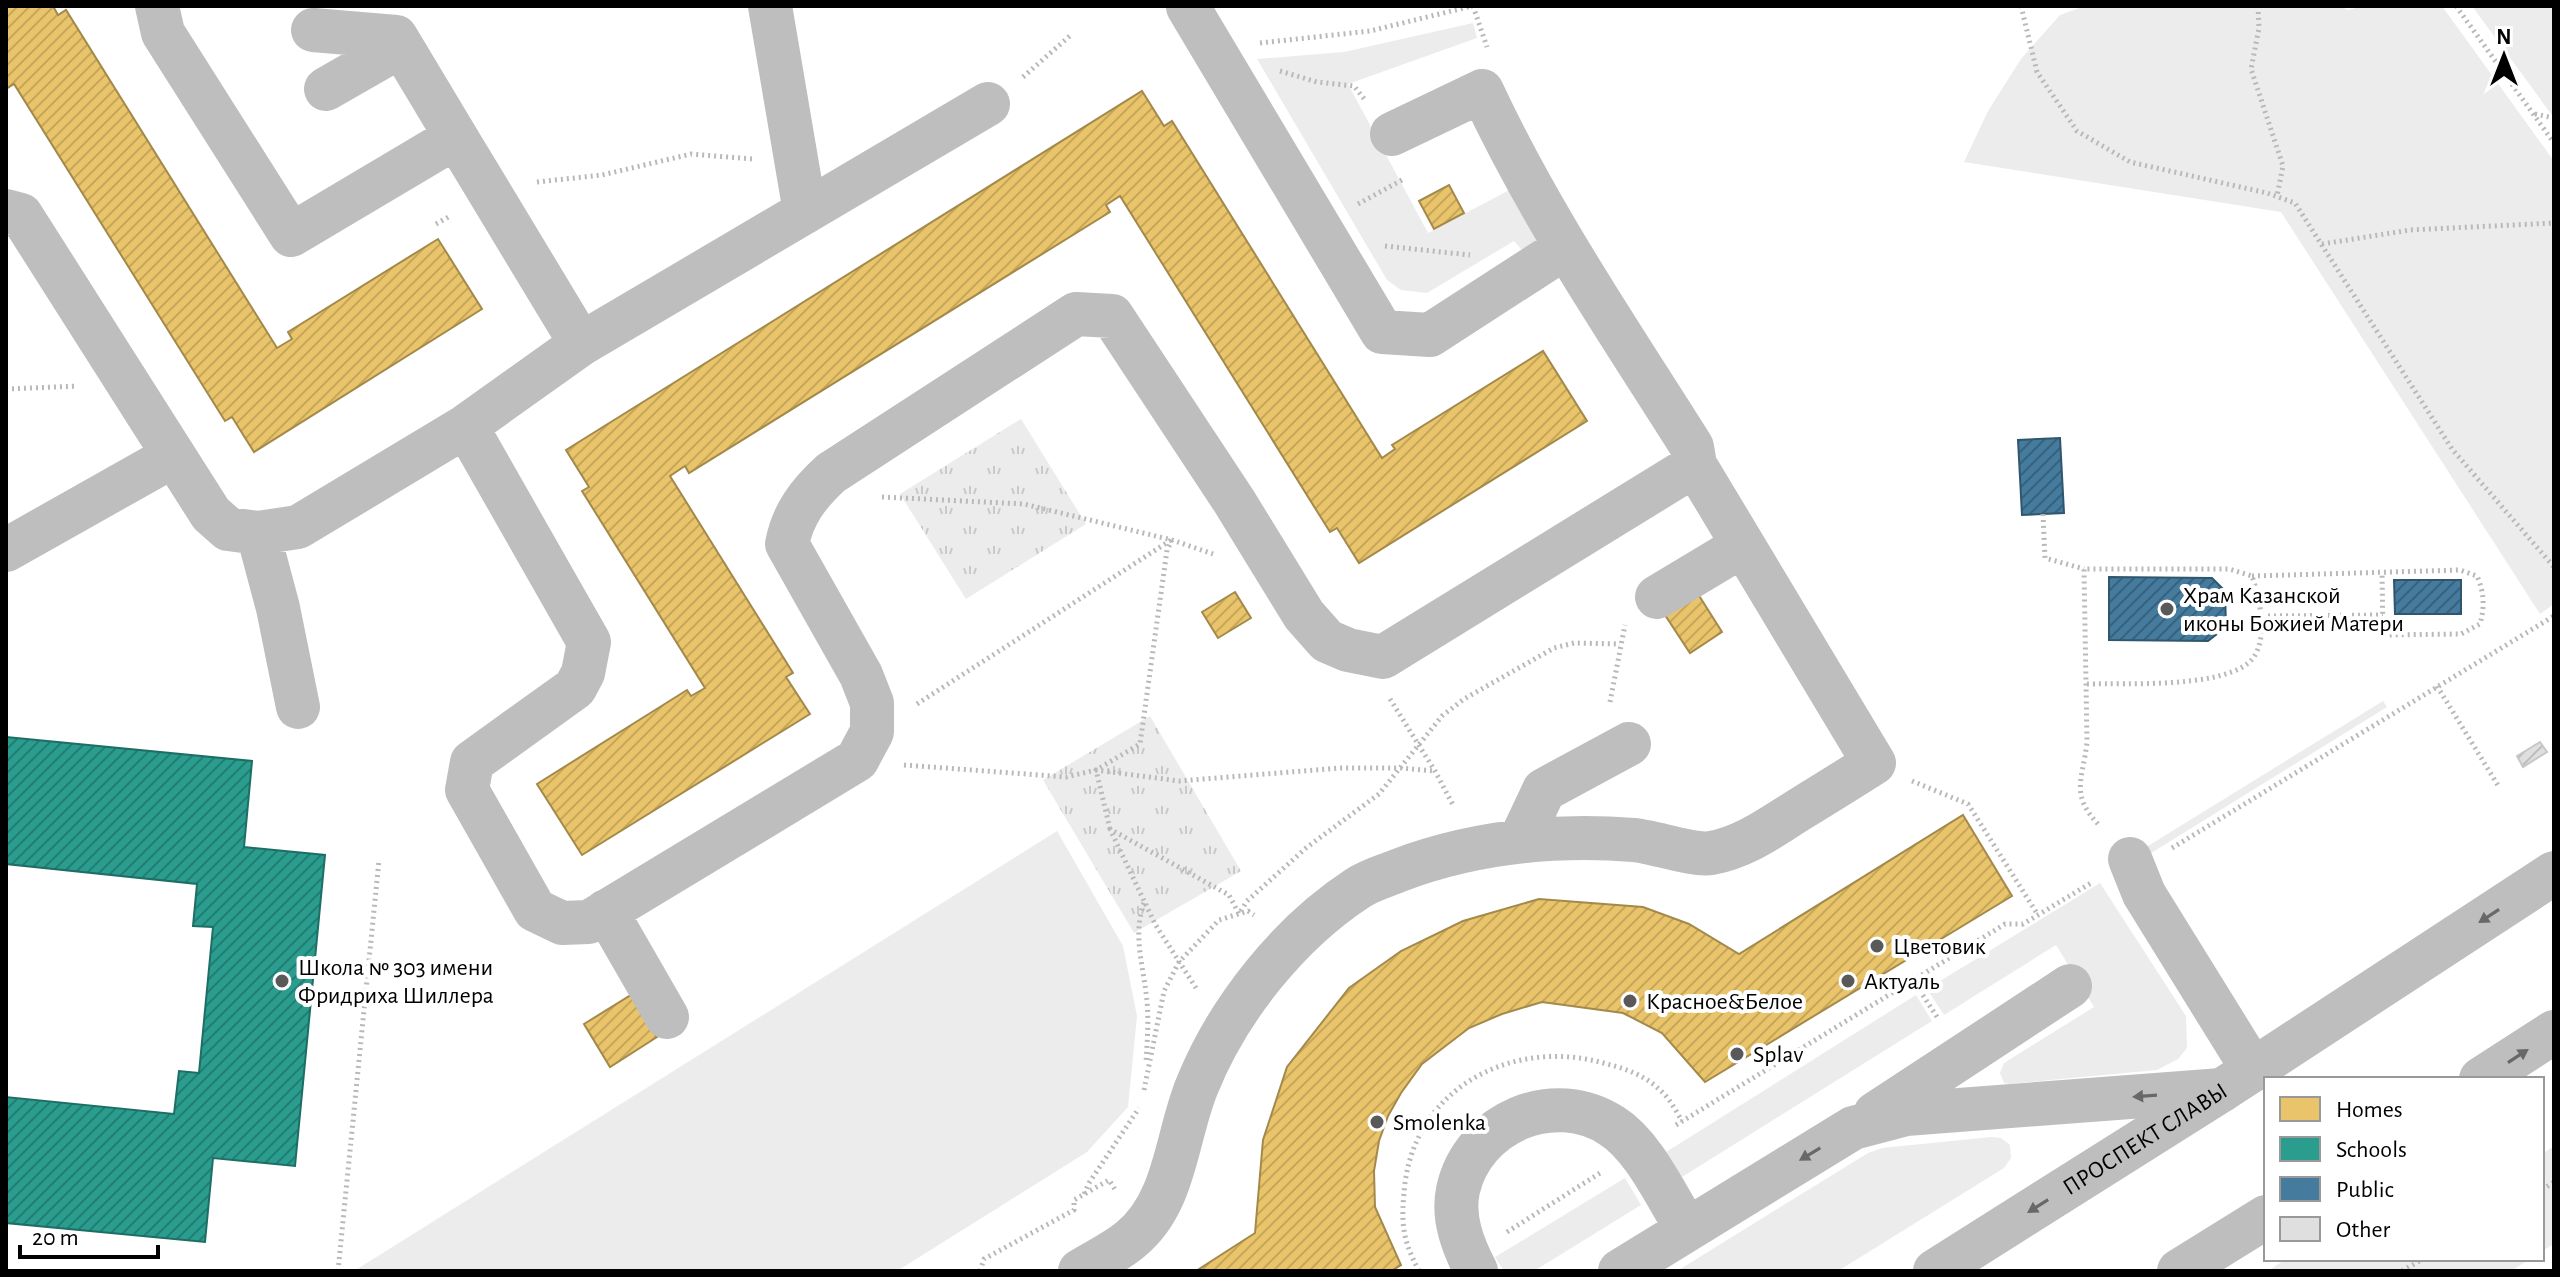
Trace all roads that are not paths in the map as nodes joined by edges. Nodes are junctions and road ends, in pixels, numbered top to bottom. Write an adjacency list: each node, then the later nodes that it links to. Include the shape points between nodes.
1 (157, 6): 9 (main road, via 163,33 291,235)
2 (770, 6): 11 (main road)
3 (1195, 16): 12 (main road, via 1382,332 1430,335)
4 (313, 30): 5 (main road, via 396,37)
5 (401, 46): 6 (main road); 9 (main road)
6 (326, 89)
7 (1004, 92): 11 (main road)
8 (1392, 134): 12 (main road, via 1482,91)
9 (456, 137): 13 (main road)
10 (6, 211): 15 (main road, via 21,215)
11 (805, 212): 13 (main road)
12 (1566, 247): 16 (main road, via 1692,447)
13 (581, 344): 14 (main road)
14 (466, 426): 17 (main road, via 298,527); 26 (main road, via 589,642 575,688 472,762 467,790 535,910 562,923 589,922)
15 (173, 456): 17 (main road, via 211,514 228,529); 19 (main road)
16 (1695, 465): 18 (main road); 26 (main road, via 1383,657 1348,650 1327,641 1304,615 1112,316 1076,314 831,473 810,492 791,525 787,544 872,703 864,746)
17 (258, 533): 21 (main road)
18 (1742, 546): 20 (main road); 23 (main road, via 1874,763 1747,842 1708,854 1638,840 1568,836)
19 (6, 550)
20 (1641, 608)
21 (298, 707)
22 (1614, 752): 23 (main road, via 1544,790)
23 (1520, 841): 36 (main road, via 1420,862 1362,885 1315,919 1247,996 1217,1045 1197,1086 1158,1207 1129,1241)
24 (2126, 853): 31 (main road)
25 (2554, 873): 31 (main road, ПРОСПЕКТ СЛАВЫ, one-way to 31)
26 (606, 911): 28 (main road)
27 (2070, 986): 32 (main road)
28 (667, 1017)
29 (2554, 1032): 30 (main road, one-way to 29)
30 (2484, 1077)
31 (2238, 1080): 32 (main road, one-way to 32, via 1906,1114); 38 (main road, ПРОСПЕКТ СЛАВЫ, one-way to 38)
32 (1853, 1128): 34 (main road, one-way to 34)
33 (2264, 1218): 39 (main road)
34 (1687, 1229): 35 (main road, via 1637,1149 1613,1126 1583,1113 1550,1110 1518,1117 1490,1135 1469,1160 1458,1190 1457,1223); 37 (main road)
35 (1472, 1264)
36 (1080, 1271)
37 (1620, 1271)
38 (1935, 1271)
39 (2179, 1271)

